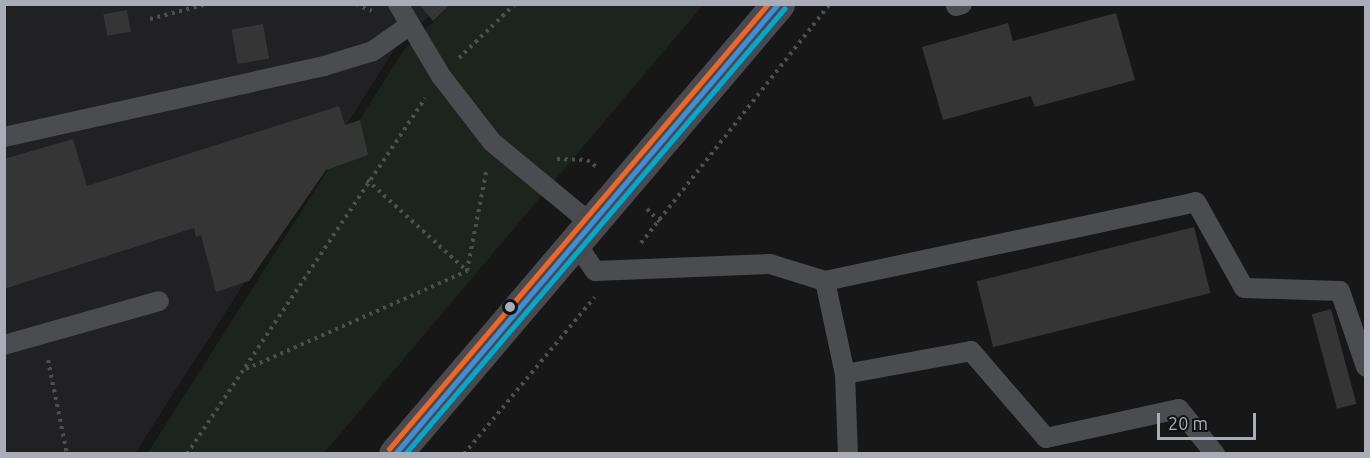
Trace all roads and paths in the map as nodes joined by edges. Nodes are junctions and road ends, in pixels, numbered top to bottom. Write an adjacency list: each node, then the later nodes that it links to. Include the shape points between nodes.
1 (207, 4): 6 (path)
2 (398, 4): 7 (lane)
3 (515, 4): 8 (path)
4 (778, 4): 12 (main road)
5 (830, 4): 13 (path)
6 (150, 20)
7 (407, 27): 8 (lane); 9 (lane, via 373,51 324,66)
8 (441, 76): 10 (lane); 11 (path)
9 (4, 137)
10 (492, 142): 12 (lane); 14 (path)
11 (367, 180): 14 (path); 20 (path)
12 (581, 231): 13 (lane, via 595,271); 24 (main road)
13 (619, 268): 15 (lane, via 770,264); 25 (path)
14 (467, 271): 20 (path)
15 (825, 281): 19 (lane, via 1196,202 1244,288 1340,291); 21 (lane)
16 (159, 301): 17 (lane)
17 (43, 334): 18 (lane); 22 (path)
18 (4, 345)
19 (1365, 368)
20 (245, 369): 23 (path)
21 (845, 374): 26 (lane); 27 (lane, via 971,351 1047,438 1179,409)
22 (67, 453)
23 (187, 453)
24 (395, 453)
25 (464, 453)
26 (848, 453)
27 (1215, 453)

